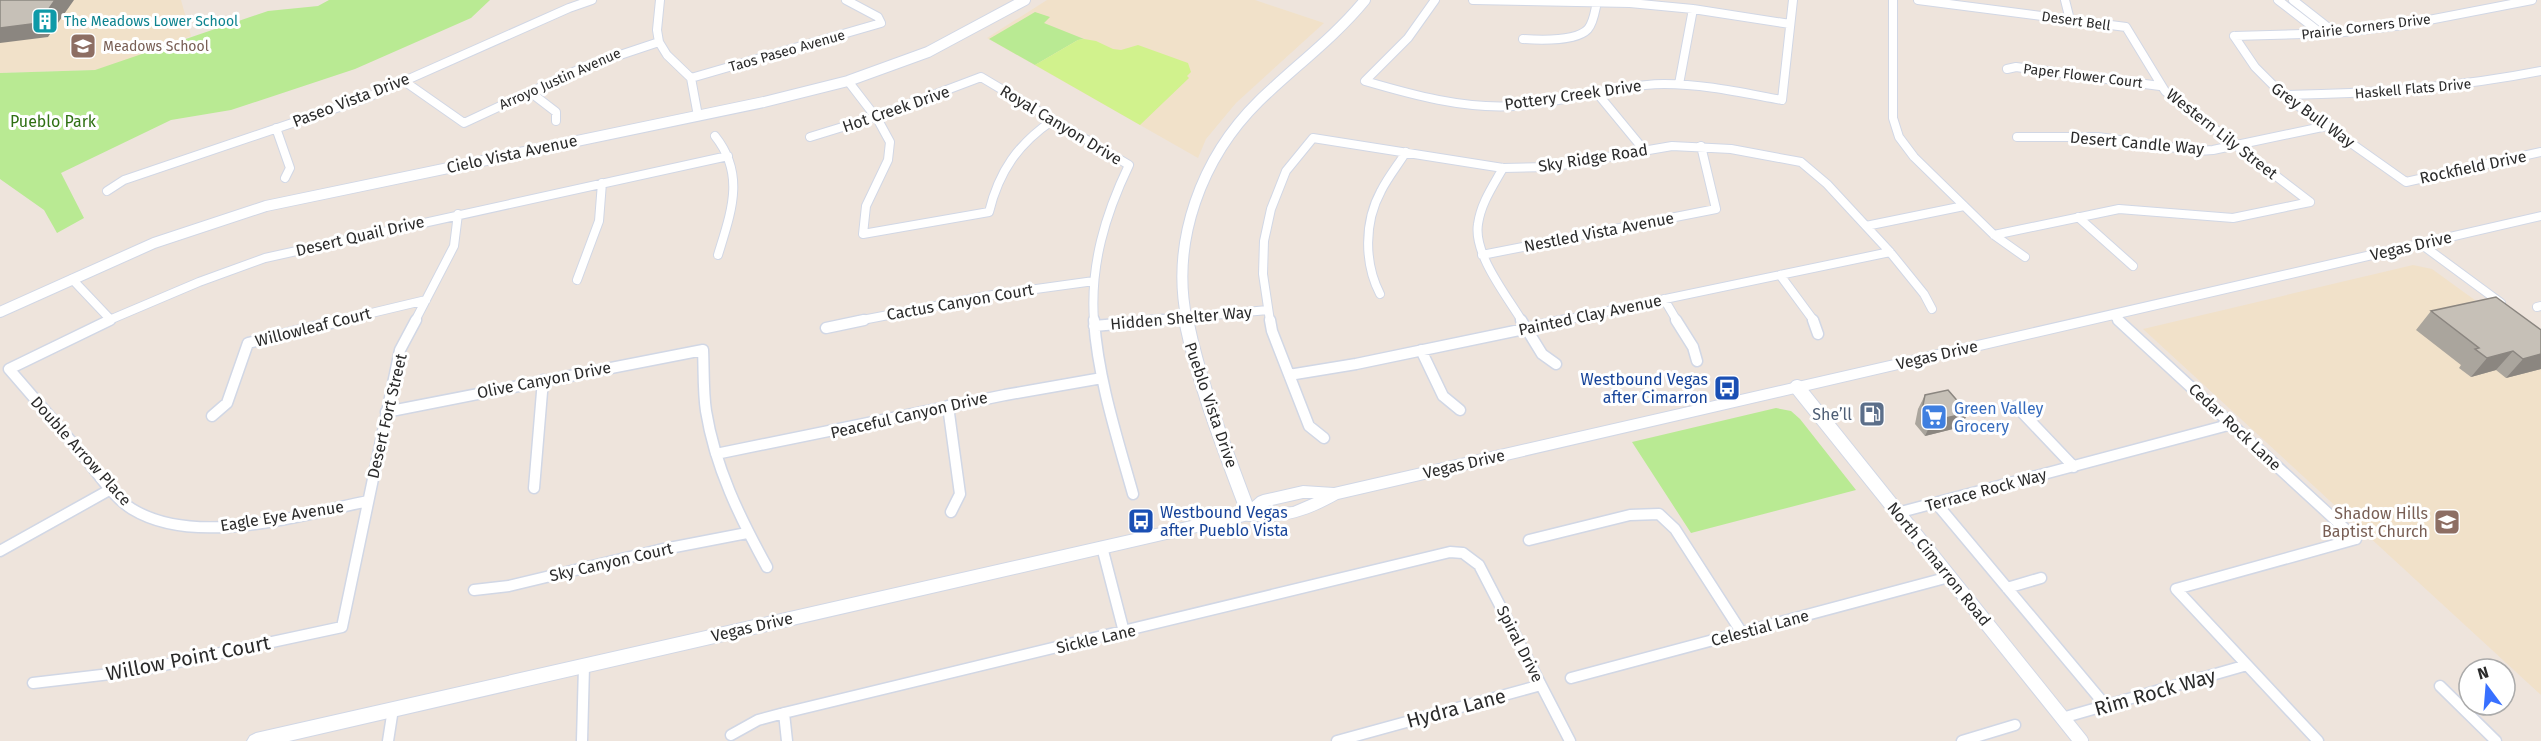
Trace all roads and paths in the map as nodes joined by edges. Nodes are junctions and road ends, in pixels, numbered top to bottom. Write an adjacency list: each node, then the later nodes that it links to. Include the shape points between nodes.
1 (592, 0): 29 (street, Paseo Vista Drive)
2 (660, 0): 24 (street)
3 (846, 0): 28 (street, Taos Paseo Avenue, via 881,22)
4 (1025, 0): 30 (street, Cielo Vista Avenue, via 928,52)
5 (1365, 0): 81 (street, Pueblo Vista Drive, via 1333,36 1255,106 1214,159 1193,205 1186,235 1181,285)
6 (1435, 0): 34 (street, Pottery Creek Drive, via 1408,38 1365,81 1398,91 1486,105 1541,103)
7 (1473, 0): 15 (street)
8 (1792, 0): 18 (street)
9 (1893, 0): 56 (street, via 1893,118 1899,137)
10 (1918, 0): 17 (street, Desert Bell)
11 (2065, 0): 17 (street)
12 (2278, 0): 21 (street)
13 (2293, 0): 20 (street)
14 (2532, 0): 20 (street, Prairie Corners Drive, via 2403,25)
15 (1597, 2): 16 (street); 23 (street, via 1590,27 1584,33)
16 (1693, 9): 18 (street); 31 (street)
17 (2070, 20): 19 (street, Desert Bell)
18 (1790, 24): 31 (street, Pottery Creek Drive, via 1782,99)
19 (2126, 27): 32 (street, Western Lily Street)
20 (2335, 33): 21 (street, Prairie Corners Drive)
21 (2322, 34): 22 (street, Prairie Corners Drive)
22 (2234, 36): 35 (street, Grey Bull Way, via 2261,74)
23 (1523, 39)
24 (659, 42): 28 (street); 33 (street, Arroyo Justin Avenue, via 590,63)
25 (2007, 69): 32 (street, Paper Flower Court)
26 (2541, 71): 35 (street, Haskell Flats Drive, via 2429,90)
27 (981, 77): 37 (street, Hot Creek Drive); 38 (street, Royal Canyon Drive)
28 (692, 78): 36 (street)
29 (404, 81): 33 (street, Arroyo Justin Avenue, via 464,123); 41 (street, Paseo Vista Drive)
30 (848, 81): 36 (street, Cielo Vista Avenue); 37 (street)
31 (1679, 84): 34 (street, Pottery Creek Drive)
32 (2160, 86): 45 (street, Western Lily Street)
33 (530, 92): 39 (street, via 556,112)
34 (1597, 93): 47 (street)
35 (2283, 95): 40 (street, Grey Bull Way)
36 (698, 116): 69 (street, Cielo Vista Avenue, via 266,206 154,243)
37 (875, 117): 38 (street, via 888,135 889,160 867,203 863,234 989,212 994,187 1005,164 1032,133); 43 (street, Hot Creek Drive)
38 (1053, 120): 71 (street, Royal Canyon Drive, via 1129,165 1112,201 1099,244)
39 (556, 121)
40 (2327, 126): 45 (street, Desert Candle Way); 53 (street, Grey Bull Way)
41 (276, 128): 52 (street, via 290,168); 55 (street, Paseo Vista Drive, via 124,180)
42 (715, 136): 50 (street)
43 (810, 137)
44 (2017, 137): 45 (street, Desert Candle Way, via 2098,136 2198,151)
45 (2235, 145): 59 (street, Western Lily Street, via 2310,202 2233,218 2133,208)
46 (1701, 146): 47 (street, Sky Ridge Road); 60 (street, Sky Ridge Road, via 1801,162); 65 (street, Nestled Vista Avenue, via 1716,209)
47 (1644, 150): 51 (street, Sky Ridge Road, via 1550,167)
48 (1406, 152): 51 (street, Sky Ridge Road); 72 (street, via 1376,204 1368,241 1368,262); 76 (street, Sky Ridge Road, via 1313,138 1286,171 1271,209 1264,241 1263,274)
49 (2541, 152): 53 (street, Rockfield Drive)
50 (728, 156): 54 (street, Desert Quail Drive); 64 (street, via 735,183 734,203)
51 (1503, 168): 65 (street, via 1483,204 1477,226)
52 (285, 178)
53 (2406, 182)
54 (602, 183): 57 (street, Desert Quail Drive); 70 (street, via 601,221)
55 (107, 191)
56 (1964, 206): 60 (street); 61 (street)
57 (458, 214): 74 (street, Desert Fort Street, via 454,246); 80 (street, Desert Quail Drive, via 265,258 214,274)
58 (2541, 216): 62 (main road, Vegas Drive)
59 (2078, 217): 61 (street); 67 (street)
60 (1866, 226): 63 (street)
61 (1994, 235): 66 (street)
62 (2421, 244): 78 (street); 79 (main road, Vegas Drive)
63 (1890, 252): 68 (street, Painted Clay Avenue); 75 (street)
64 (718, 255)
65 (1482, 255): 84 (street)
66 (2025, 257)
67 (2133, 266)
68 (1780, 275): 73 (street, Painted Clay Avenue); 85 (street, via 1815,322)
69 (72, 279): 77 (street, Cielo Vista Avenue); 80 (street)
70 (577, 280)
71 (1094, 281): 82 (street, Royal Canyon Drive); 83 (street, Cactus Canyon Court, via 955,300)
72 (1380, 294)
73 (1664, 299): 84 (street, Painted Clay Avenue); 87 (street, via 1694,347)
74 (426, 300): 97 (street, Desert Fort Street, via 400,350); 98 (street, Willowleaf Court, via 248,343 227,403)
75 (1932, 309)
76 (1268, 310): 81 (street, Hidden Shelter Way); 90 (street)
77 (0, 312)
78 (2513, 312)
79 (2113, 315): 93 (main road, Vegas Drive); 99 (street, Cedar Rock Lane)
80 (109, 318): 89 (street, Desert Quail Drive)
81 (1184, 318): 82 (street, Hidden Shelter Way); 110 (street, Pueblo Vista Drive, via 1199,376)
82 (1094, 326): 91 (street, Royal Canyon Drive)
83 (826, 328)
84 (1525, 328): 86 (street, Painted Clay Avenue); 88 (street, via 1542,354)
85 (1818, 334)
86 (1421, 350): 90 (street, Painted Clay Avenue); 96 (street, via 1443,396)
87 (1697, 361)
88 (1556, 364)
89 (9, 369): 104 (street, Double Arrow Place)
90 (1289, 375): 100 (street, via 1309,426)
91 (1102, 378): 94 (street, Peaceful Canyon Drive); 105 (street, Royal Canyon Drive)
92 (543, 380): 97 (street, Olive Canyon Drive); 101 (street, Olive Canyon Drive, via 703,350 706,409); 103 (street)
93 (1797, 387): 109 (street, North Cimarron Road); 110 (main road, Vegas Drive, via 1334,494 1311,508 1267,518)
94 (948, 406): 101 (street, Peaceful Canyon Drive, via 810,438); 108 (street, via 960,494)
95 (2016, 406): 102 (street, Terrace Rock Way)
96 (1460, 410)
97 (386, 412): 106 (street, Desert Fort Street)
98 (212, 416)
99 (2232, 424): 102 (street, Terrace Rock Way); 125 (street, Cedar Rock Lane, via 2356,539 2176,589)
100 (1324, 438)
101 (716, 454): 112 (street)
102 (2074, 467): 107 (street, Terrace Rock Way)
103 (534, 488)
104 (111, 489): 111 (street, Double Arrow Place, via 132,509); 115 (street)
105 (1133, 494)
106 (368, 501): 111 (street, Eagle Eye Avenue, via 245,525 210,527); 122 (street, Desert Fort Street)
107 (1936, 503): 109 (street, Terrace Rock Way); 120 (street)
108 (951, 512)
109 (1897, 513): 118 (street, North Cimarron Road)
110 (1249, 514): 114 (main road, Vegas Drive)
111 (160, 522)
112 (747, 532): 117 (street); 121 (street, Sky Canyon Court)
113 (1529, 540): 124 (street, via 1630,515 1659,514 1675,530)
114 (1102, 547): 123 (street); 126 (main road, Vegas Drive)
115 (0, 551)
116 (1463, 553): 123 (street, Sickle Lane, via 1450,552); 129 (street, Spiral Drive, via 1479,565)
117 (767, 567)
118 (1948, 577): 124 (street, Celestial Lane); 134 (street, North Cimarron Road)
119 (2041, 578): 120 (street)
120 (2007, 588): 131 (street)
121 (474, 590)
122 (342, 627): 128 (street, Willow Point Court, via 136,671)
123 (1124, 632): 133 (street, Sickle Lane)
124 (1743, 633): 127 (street, Celestial Lane)
125 (2247, 665): 131 (street, Rim Rock Way); 145 (street)
126 (584, 666): 132 (main road, Vegas Drive); 139 (street)
127 (1571, 678)
128 (33, 683)
129 (1541, 685): 141 (street, Hydra Lane); 142 (street, Spiral Drive)
130 (2440, 686): 146 (street)
131 (2106, 706): 134 (street, Rim Rock Way)
132 (393, 710): 137 (main road, Vegas Drive); 138 (street)
133 (784, 712): 136 (street, Sickle Lane, via 758,720); 140 (street)
134 (2062, 718): 144 (street, North Cimarron Road)
135 (2015, 725): 143 (street)
136 (731, 735)
137 (256, 741)
138 (388, 741)
139 (582, 741)
140 (787, 741)
141 (1337, 741)
142 (1570, 741)
143 (1962, 741)
144 (2080, 741)
145 (2318, 741)
146 (2496, 741)

